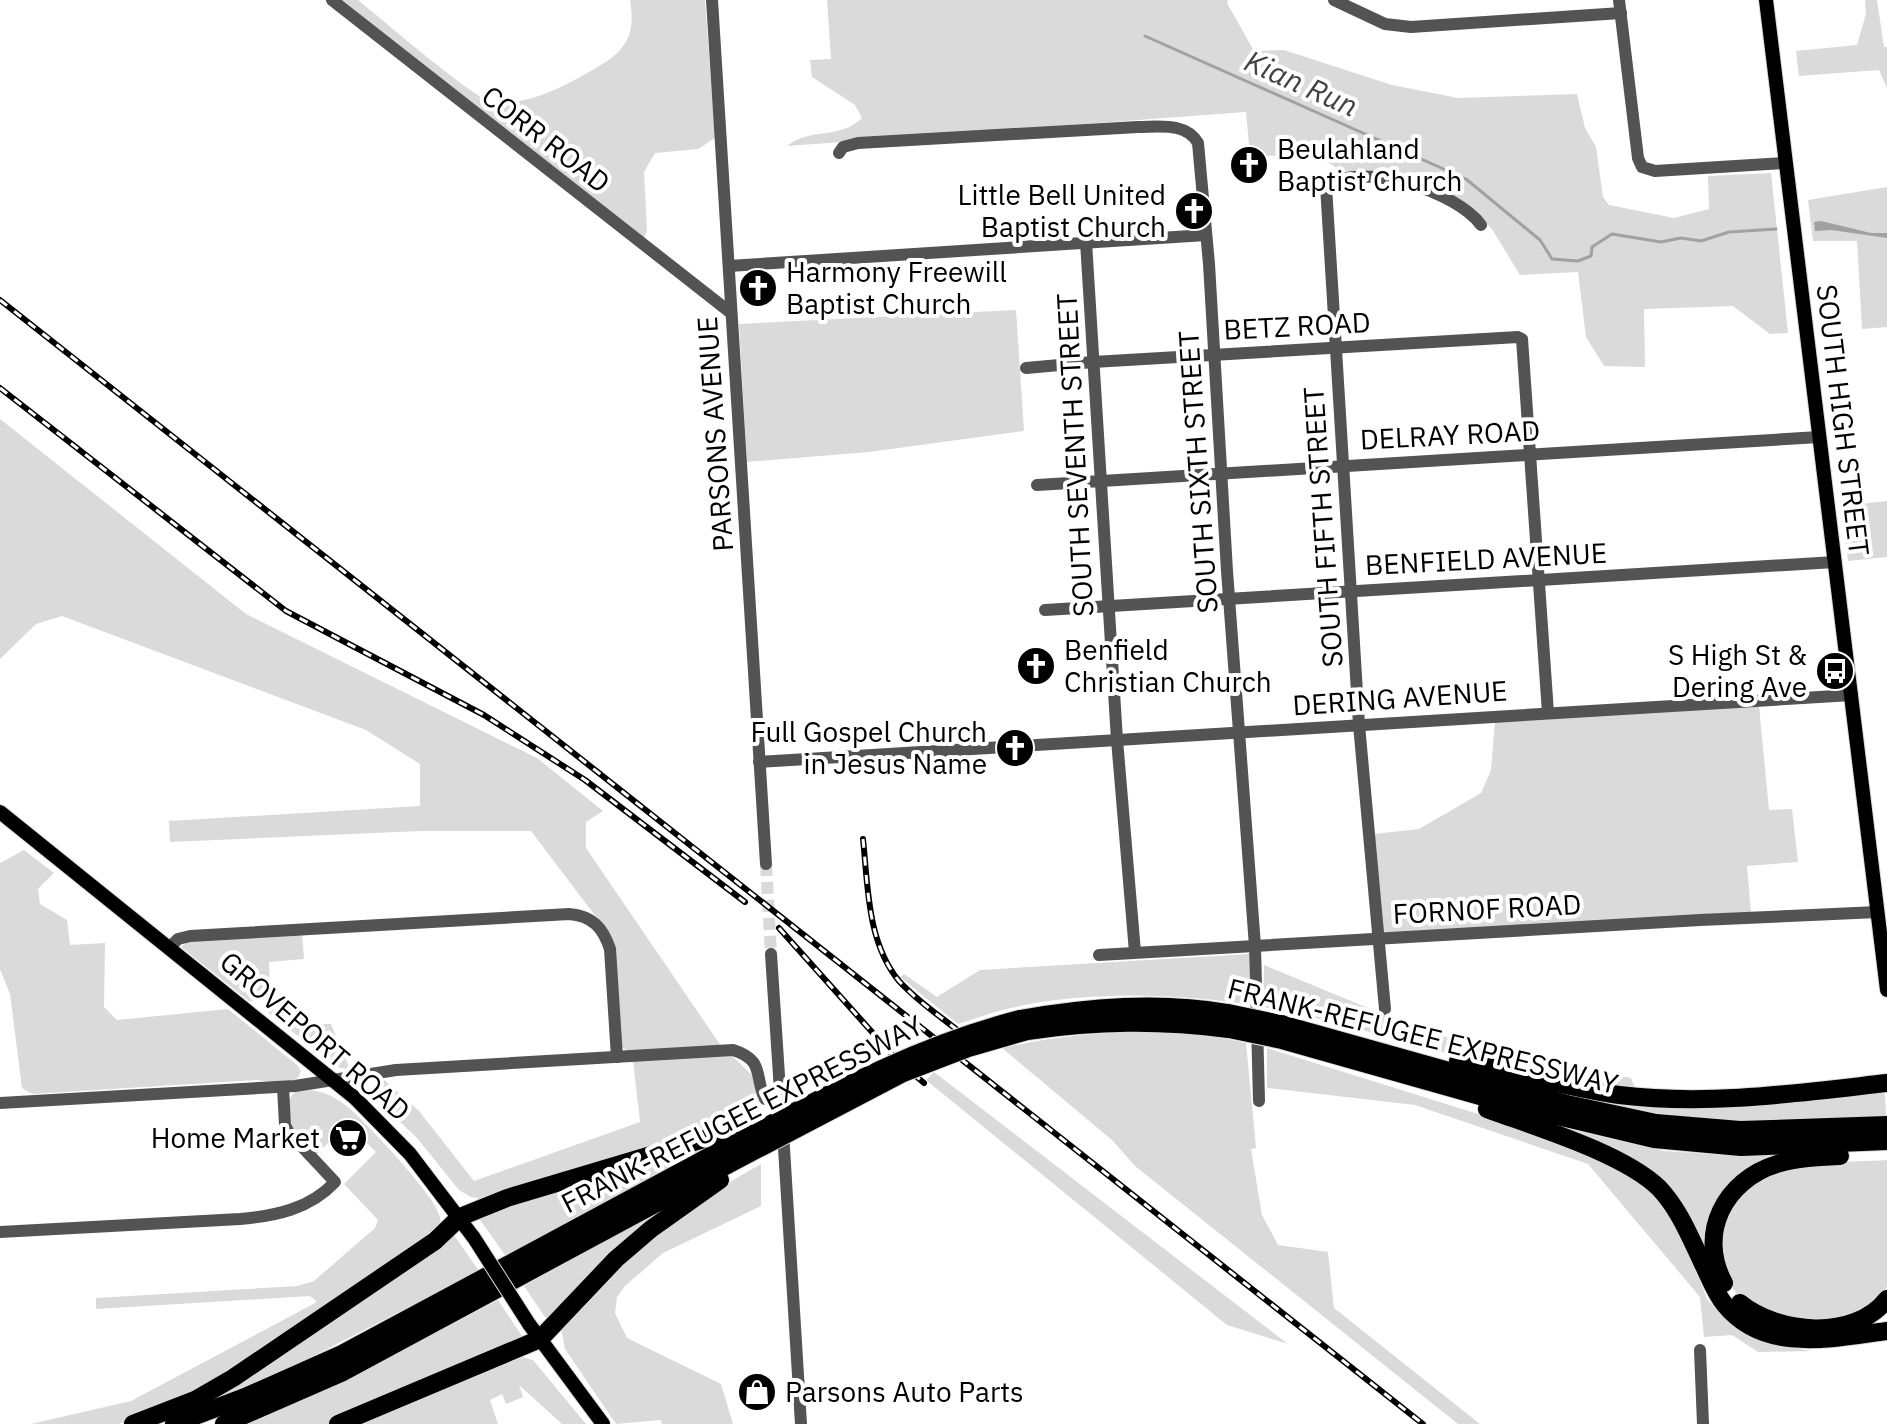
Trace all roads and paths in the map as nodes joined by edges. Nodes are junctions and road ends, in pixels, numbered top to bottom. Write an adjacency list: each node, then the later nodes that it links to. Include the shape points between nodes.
1 (332, 0): 12 (street, CORR ROAD)
2 (712, 0): 11 (street, PARSONS AVENUE)
3 (1334, 0): 5 (street, via 1385,24 1411,27)
4 (1766, 0): 7 (main road, SOUTH HIGH STREET)
5 (1620, 6): 7 (street, via 1642,167 1655,171)
6 (839, 153): 9 (street, SOUTH SIXTH STREET, via 858,143 1138,127 1189,131 1198,147)
7 (1785, 163): 17 (main road, SOUTH HIGH STREET)
8 (1481, 225): 13 (street, SOUTH FIFTH STREET, via 1456,203 1399,181 1340,178 1326,186)
9 (1206, 235): 10 (street); 14 (street, SOUTH SIXTH STREET)
10 (1086, 242): 11 (street); 15 (street, SOUTH SEVENTH STREET)
11 (729, 266): 12 (street, PARSONS AVENUE)
12 (731, 313): 34 (street, PARSONS AVENUE)
13 (1336, 347): 14 (street, BETZ ROAD); 18 (street, BETZ ROAD, via 1522,339); 19 (street, SOUTH FIFTH STREET)
14 (1215, 355): 15 (street, BETZ ROAD); 20 (street, SOUTH SIXTH STREET)
15 (1093, 362): 16 (street, BETZ ROAD); 21 (street, SOUTH SEVENTH STREET)
16 (1026, 368)
17 (1819, 437): 18 (street, DELRAY ROAD); 23 (main road, SOUTH HIGH STREET)
18 (1531, 454): 19 (street, DELRAY ROAD); 24 (street)
19 (1343, 465): 20 (street, DELRAY ROAD); 25 (street, SOUTH FIFTH STREET)
20 (1222, 474): 21 (street, DELRAY ROAD); 26 (street, SOUTH SIXTH STREET)
21 (1101, 481): 22 (street, DELRAY ROAD); 27 (street, SOUTH SEVENTH STREET)
22 (1037, 485)
23 (1835, 562): 24 (street, BENFIELD AVENUE); 29 (main road, SOUTH HIGH STREET)
24 (1539, 580): 25 (street, BENFIELD AVENUE); 30 (street)
25 (1350, 591): 26 (street, BENFIELD AVENUE); 31 (street, SOUTH FIFTH STREET)
26 (1230, 598): 27 (street, BENFIELD AVENUE); 32 (street, SOUTH SIXTH STREET)
27 (1108, 605): 28 (street, BENFIELD AVENUE); 33 (street, SOUTH SEVENTH STREET)
28 (1045, 610)
29 (1852, 695): 30 (street, DERING AVENUE); 37 (main road, SOUTH HIGH STREET)
30 (1548, 713): 31 (street, DERING AVENUE)
31 (1359, 725): 32 (street, DERING AVENUE); 38 (street, SOUTH FIFTH STREET)
32 (1240, 732): 33 (street, DERING AVENUE); 39 (street, SOUTH SIXTH STREET)
33 (1117, 740): 34 (street, DERING AVENUE); 41 (street, SOUTH SEVENTH STREET)
34 (759, 762): 36 (street, PARSONS AVENUE)
35 (0, 812): 40 (main road, GROVEPORT ROAD)
36 (766, 864)
37 (1878, 912): 38 (street, FORNOF ROAD); 44 (main road, SOUTH HIGH STREET)
38 (1377, 939): 39 (street, FORNOF ROAD); 45 (street, SOUTH FIFTH STREET)
39 (1255, 946): 41 (street, FORNOF ROAD); 55 (street, SOUTH SIXTH STREET)
40 (170, 947): 49 (street, via 190,936 586,917 606,936 612,962); 50 (main road, GROVEPORT ROAD)
41 (1135, 952): 43 (street, FORNOF ROAD)
42 (771, 954): 54 (street)
43 (1099, 955)
44 (1887, 990)
45 (1385, 1009)
46 (1023, 1025): 47 (highway, FRANK-REFUGEE EXPRESSWAY, bridge, via 1229,1021); 60 (highway, FRANK-REFUGEE EXPRESSWAY, bridge, via 937,1058); 60 (highway, FRANK-REFUGEE EXPRESSWAY, bridge, via 955,1038 913,1054 805,1106)
47 (1282, 1032): 48 (highway, FRANK-REFUGEE EXPRESSWAY); 53 (highway, FRANK-REFUGEE EXPRESSWAY)
48 (1366, 1046): 51 (highway, via 1641,1097 1747,1097); 57 (highway, FRANK-REFUGEE EXPRESSWAY, via 1567,1104 1656,1123 1740,1130)
49 (617, 1057): 50 (street); 54 (street, via 733,1050 756,1066 762,1097)
50 (331, 1079): 52 (street); 61 (main road, GROVEPORT ROAD, via 382,1123)
51 (1887, 1083)
52 (283, 1087): 56 (street); 62 (street, via 289,1133 335,1182 302,1206 240,1219)
53 (1453, 1089): 58 (highway, FRANK-REFUGEE EXPRESSWAY, via 1676,1142 1756,1147); 64 (highway, via 1484,1108 1643,1175 1681,1219 1725,1305 1753,1328 1801,1339)
54 (780, 1099): 72 (street)
55 (1259, 1101)
56 (0, 1103)
57 (1887, 1125)
58 (1887, 1141)
59 (1887, 1151): 63 (highway, via 1793,1160 1755,1174 1734,1189 1721,1210 1714,1252 1734,1298 1757,1316 1777,1323 1848,1324 1870,1315)
60 (726, 1155): 61 (highway, via 507,1198); 65 (highway); 68 (highway, FRANK-REFUGEE EXPRESSWAY, via 342,1354); 69 (highway, FRANK-REFUGEE EXPRESSWAY, via 353,1367)
61 (460, 1217): 65 (main road, GROVEPORT ROAD, bridge); 67 (highway, via 435,1241 245,1371 195,1400)
62 (0, 1232)
63 (1887, 1299)
64 (1887, 1331)
65 (535, 1332): 70 (highway); 71 (main road, GROVEPORT ROAD)
66 (1700, 1350): 73 (street)
67 (133, 1424)
68 (174, 1424)
69 (224, 1424)
70 (338, 1424)
71 (603, 1424)
72 (801, 1424)
73 (1703, 1424)

